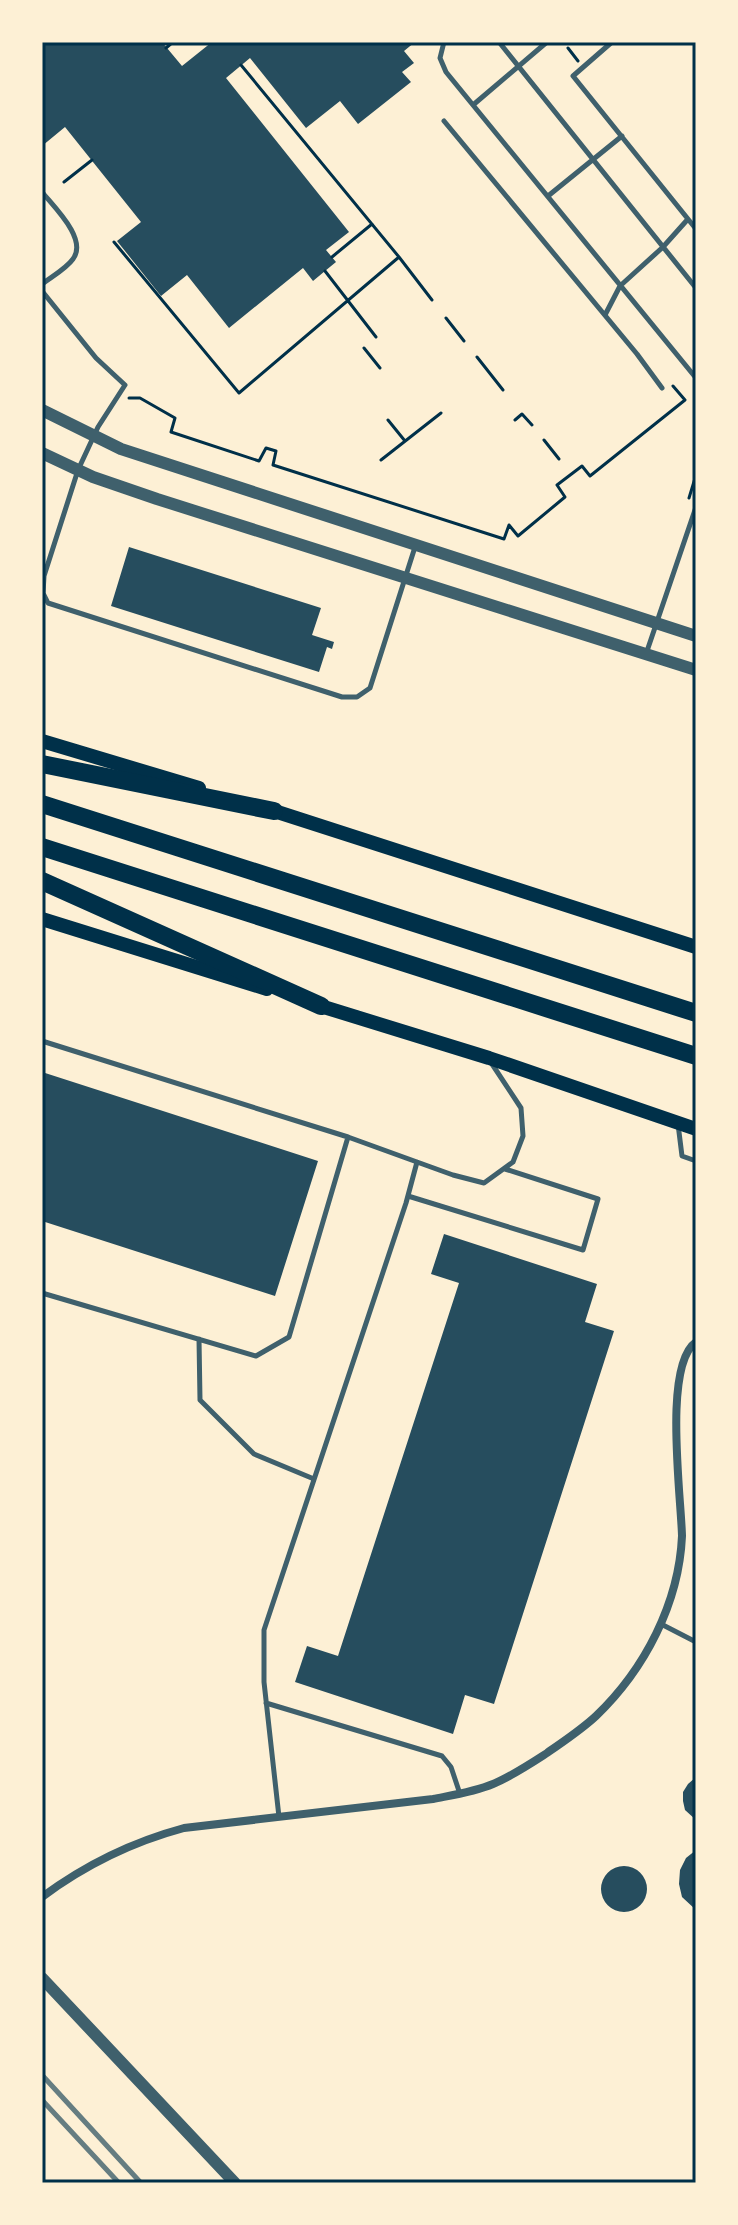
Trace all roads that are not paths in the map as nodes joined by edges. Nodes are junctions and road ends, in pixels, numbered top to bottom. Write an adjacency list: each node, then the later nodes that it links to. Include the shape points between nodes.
1 (444, 42): 6 (lane, via 440,58 446,72)
2 (499, 42): 5 (lane)
3 (547, 42): 5 (lane)
4 (612, 42): 8 (lane, via 573,76)
5 (518, 66): 6 (lane); 9 (lane)
6 (473, 105): 11 (lane)
7 (444, 121): 19 (lane)
8 (622, 136): 9 (lane); 12 (lane)
9 (593, 160): 11 (lane); 14 (lane)
10 (42, 192): 15 (lane, via 77,244 73,259)
11 (548, 196): 16 (lane)
12 (688, 219): 13 (lane); 14 (lane)
13 (696, 229)
14 (663, 247): 16 (lane); 17 (lane)
15 (42, 284)
16 (620, 286): 19 (lane); 20 (lane)
17 (696, 288)
18 (42, 291): 23 (lane, via 125,385)
19 (605, 315): 21 (lane)
20 (696, 378)
21 (662, 388)
22 (42, 410): 23 (street)
23 (94, 437): 25 (lane); 27 (street)
24 (42, 453): 25 (street)
25 (78, 470): 28 (street); 28 (lane, via 44,576 43,593 48,603 59,607 342,697 357,697 370,688)
26 (696, 507): 29 (lane)
27 (416, 545): 28 (lane); 29 (street)
28 (404, 577): 31 (street)
29 (657, 623): 30 (street); 31 (lane)
30 (696, 636)
31 (646, 654): 32 (street)
32 (696, 670)
33 (42, 741): 36 (main road)
34 (42, 764): 36 (highway)
35 (42, 804): 42 (highway)
36 (274, 811): 40 (main road)
37 (42, 847): 44 (highway)
38 (42, 881): 41 (highway)
39 (42, 919): 41 (main road)
40 (696, 947)
41 (321, 1006): 45 (main road)
42 (696, 1013)
43 (42, 1041): 48 (lane)
44 (696, 1056)
45 (489, 1058): 46 (main road); 51 (lane, via 521,1108 523,1136 513,1162)
46 (678, 1123): 47 (main road); 49 (lane, via 682,1156)
47 (696, 1129)
48 (348, 1137): 50 (lane); 54 (lane, via 289,1337 256,1356)
49 (696, 1161)
50 (417, 1162): 51 (lane, via 484,1183); 52 (lane)
51 (504, 1168): 52 (lane, via 598,1199 583,1250)
52 (408, 1196): 56 (lane)
53 (42, 1293): 54 (lane)
54 (199, 1339): 56 (lane, via 200,1400 254,1454)
55 (696, 1342): 57 (street, via 686,1353 679,1378 681,1556)
56 (314, 1479): 59 (lane, via 264,1630)
57 (660, 1624): 58 (lane); 60 (street, via 641,1661 597,1715 528,1765 494,1784)
58 (696, 1642)
59 (266, 1703): 60 (lane, via 442,1756); 61 (lane)
60 (460, 1794): 61 (street)
61 (279, 1817): 62 (street, via 154,1836 99,1861)
62 (42, 1897)
63 (42, 1978): 64 (street)
64 (235, 2183)

